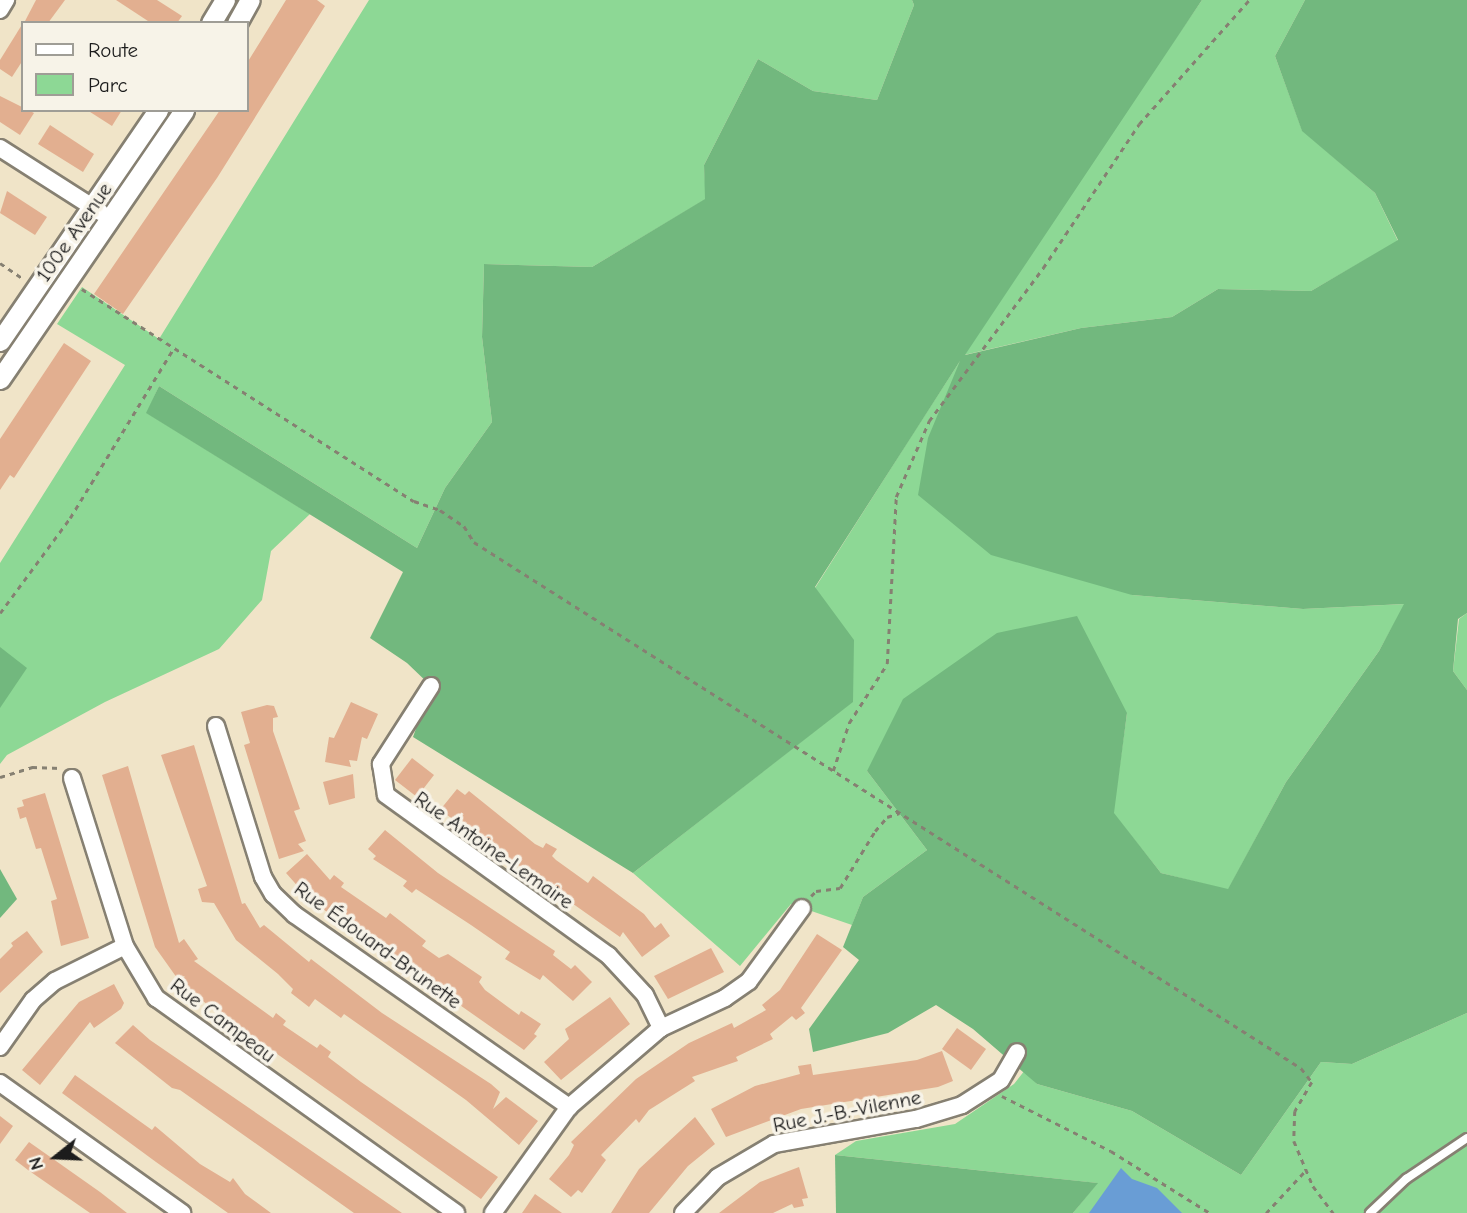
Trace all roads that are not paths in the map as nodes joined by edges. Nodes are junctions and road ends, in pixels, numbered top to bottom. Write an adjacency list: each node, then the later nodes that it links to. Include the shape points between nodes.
1 (6, 0): 4 (street)
2 (225, 0): 5 (street)
3 (250, 0): 6 (street)
4 (0, 10)
5 (212, 21)
6 (238, 21)
7 (157, 112): 10 (street, 100e Avenue)
8 (183, 112): 11 (street, 100e Avenue)
9 (0, 148): 10 (street)
10 (93, 207): 11 (street); 12 (street, 100e Avenue)
11 (111, 219): 13 (street, 100e Avenue)
12 (0, 341)
13 (0, 379)
14 (431, 686): 19 (street, Rue Antoine-Lemaire, via 381,764 386,795 608,956 645,995)
15 (216, 726): 23 (street, Rue Édouard-Brunette, via 263,877 273,894 295,915)
16 (72, 778): 18 (street, Rue Campeau)
17 (802, 908): 19 (street, via 749,981 725,998)
18 (125, 946): 20 (street, via 55,981 33,1000); 26 (street, Rue Campeau, via 156,998 179,1018)
19 (662, 1028): 23 (street)
20 (0, 1047)
21 (1017, 1052): 28 (street, Rue J.-B.-Vilenne, via 1001,1080 962,1105 928,1116 774,1144 718,1177)
22 (0, 1083): 25 (street)
23 (569, 1107): 27 (street)
24 (1467, 1138): 29 (lane, via 1406,1178)
25 (182, 1213)
26 (456, 1213)
27 (493, 1213)
28 (683, 1213)
29 (1370, 1213)

